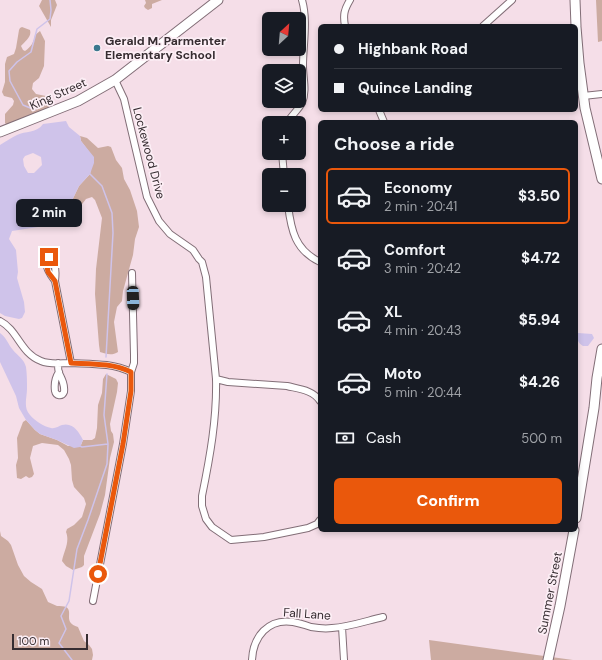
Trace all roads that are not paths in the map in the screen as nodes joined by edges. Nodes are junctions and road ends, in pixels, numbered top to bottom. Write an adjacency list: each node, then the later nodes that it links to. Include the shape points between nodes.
1 (218, 0): 10 (main road, King Street)
2 (302, 0): 13 (street, via 305,20 305,86 301,103)
3 (350, 0): 6 (street, via 344,11)
4 (512, 0): 7 (street)
5 (575, 0): 8 (main road)
6 (345, 24)
7 (485, 24)
8 (576, 24)
9 (578, 51): 12 (main road)
10 (115, 80): 14 (main road, King Street, via 78,101); 26 (street, Lockewood Drive, via 124,99 147,197 156,217 170,234 193,250 202,262 206,276)
11 (602, 94): 12 (street)
12 (583, 96): 15 (main road)
13 (292, 116)
14 (0, 132)
15 (602, 173)
16 (289, 212): 17 (street, via 292,228 300,246)
17 (318, 261)
18 (132, 273): 25 (street, via 134,363)
19 (55, 281): 22 (street)
20 (0, 321): 23 (street, via 10,329 31,356 42,362)
21 (602, 349): 28 (main road)
22 (71, 363): 23 (street); 25 (street, via 114,366)
23 (58, 364): 24 (street)
24 (59, 372)
25 (131, 372): 31 (street, via 131,391 123,444)
26 (216, 379): 27 (street, via 287,386 306,390); 29 (street, Lockewood Drive, via 214,424 202,496 206,519 212,527 231,540 264,537 308,528)
27 (318, 398)
28 (578, 506)
29 (318, 523)
30 (574, 532): 36 (main road, Summer Street)
31 (93, 601)
32 (383, 617): 33 (street, Fall Lane)
33 (342, 627): 34 (street, Fall Lane, via 320,628 283,621 274,624 260,635); 35 (street)
34 (252, 660)
35 (344, 660)
36 (548, 660)

